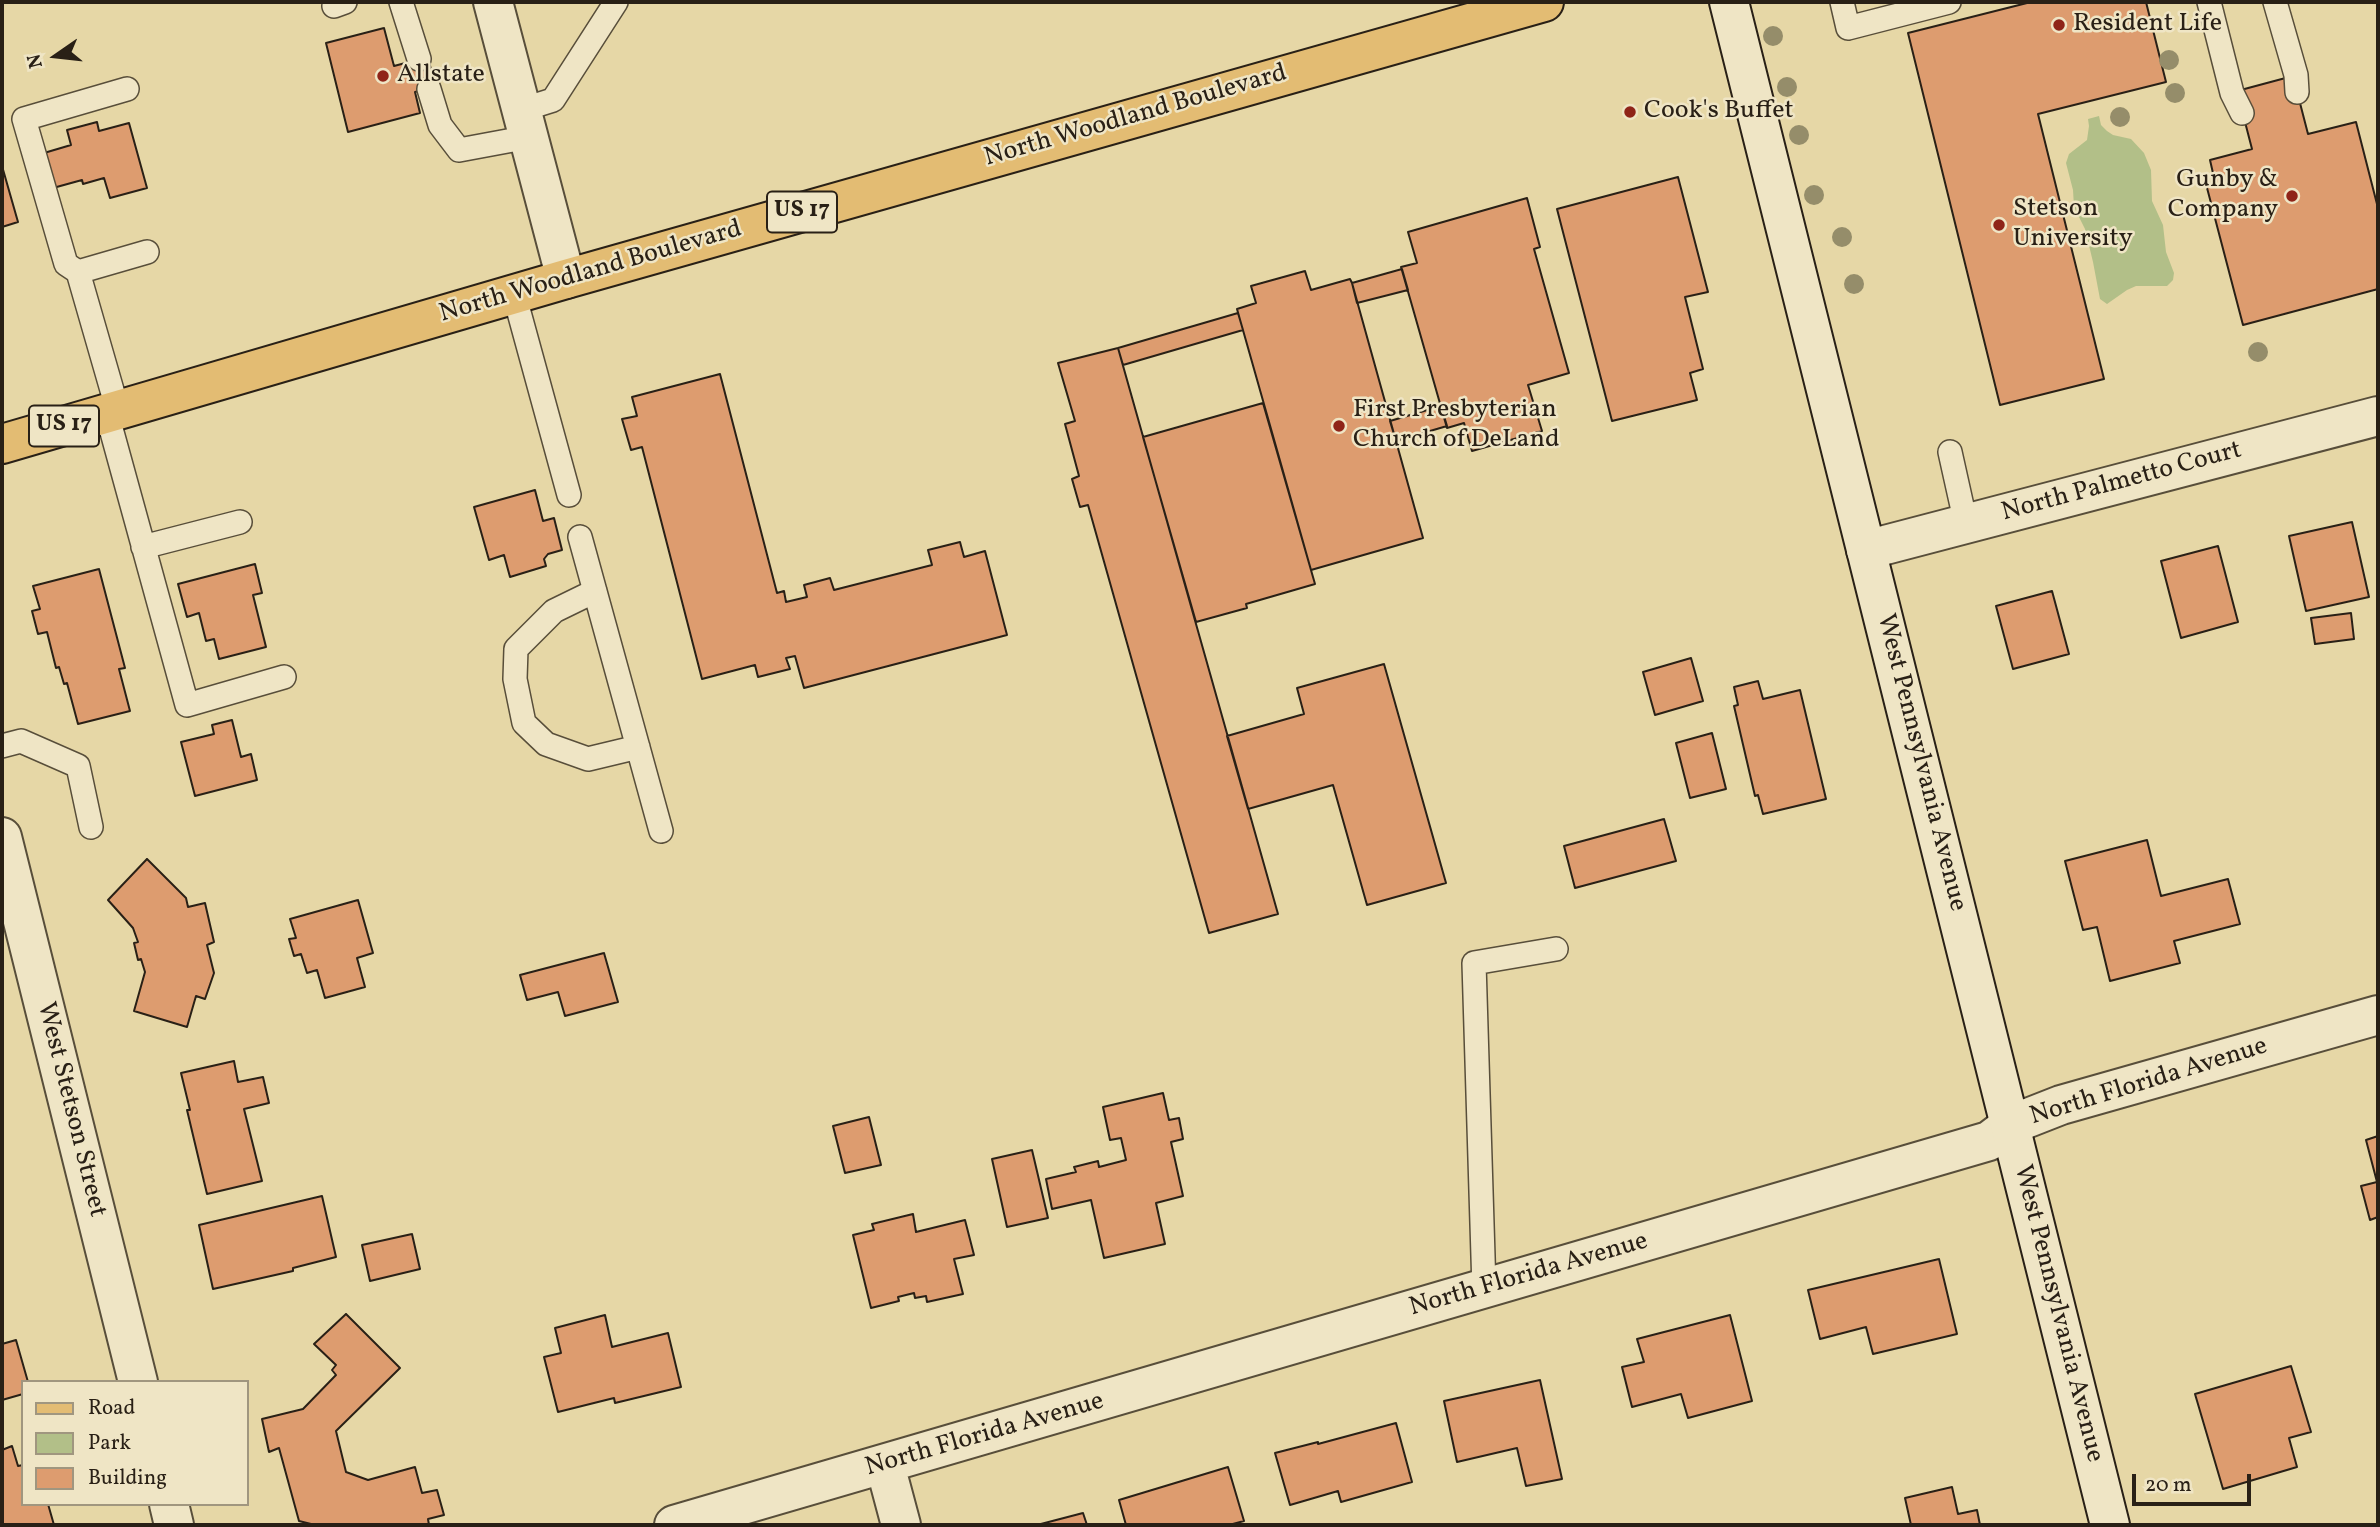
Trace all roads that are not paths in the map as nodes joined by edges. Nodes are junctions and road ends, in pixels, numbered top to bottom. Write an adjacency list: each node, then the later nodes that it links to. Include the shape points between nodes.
1 (401, 2): 10 (lane)
2 (493, 2): 15 (street)
3 (616, 2): 15 (lane, via 553,100)
4 (1544, 2): 18 (main road, North Woodland Boulevard / US 17)
5 (1729, 2): 29 (street, West Pennsylvania Avenue)
6 (1842, 2): 7 (lane, via 1848,28)
7 (1949, 2)
8 (2209, 2): 14 (lane, via 2232,93)
9 (2275, 2): 13 (lane)
10 (419, 59)
11 (127, 89): 17 (lane, via 24,119 66,264)
12 (429, 89): 15 (lane, via 440,125 459,149)
13 (2297, 92)
14 (2242, 113)
15 (525, 123): 18 (street)
16 (146, 252): 17 (lane)
17 (78, 272): 20 (lane)
18 (566, 279): 19 (main road, North Woodland Boulevard / US 17)
19 (514, 294): 20 (main road, North Woodland Boulevard / US 17); 24 (lane)
20 (113, 412): 22 (main road, North Woodland Boulevard / US 17); 28 (lane)
21 (2378, 416): 26 (street, North Palmetto Court)
22 (2, 444)
23 (1950, 452): 26 (lane)
24 (569, 495)
25 (240, 522): 28 (lane)
26 (1966, 524): 29 (street, North Palmetto Court)
27 (580, 537): 30 (lane)
28 (144, 547): 31 (lane, via 187,705)
29 (1866, 550): 39 (street, West Pennsylvania Avenue)
30 (595, 591): 33 (lane); 33 (lane, via 554,611 516,649 515,679 524,723 547,744 588,760)
31 (285, 677)
32 (2, 746): 34 (lane, via 21,741 78,766)
33 (638, 747): 35 (lane)
34 (91, 827)
35 (661, 831)
36 (2, 837): 41 (street, West Stetson Street)
37 (1556, 948): 40 (lane, via 1474,963)
38 (2378, 1015): 39 (street, North Florida Avenue, via 2061,1105)
39 (2010, 1125): 40 (street, North Florida Avenue, via 1989,1141); 47 (street, West Pennsylvania Avenue)
40 (1484, 1289): 42 (street, North Florida Avenue)
41 (138, 1380)
42 (885, 1465): 45 (street, North Florida Avenue); 46 (street)
43 (169, 1506): 44 (street)
44 (174, 1525)
45 (674, 1525)
46 (901, 1525)
47 (2110, 1525)

